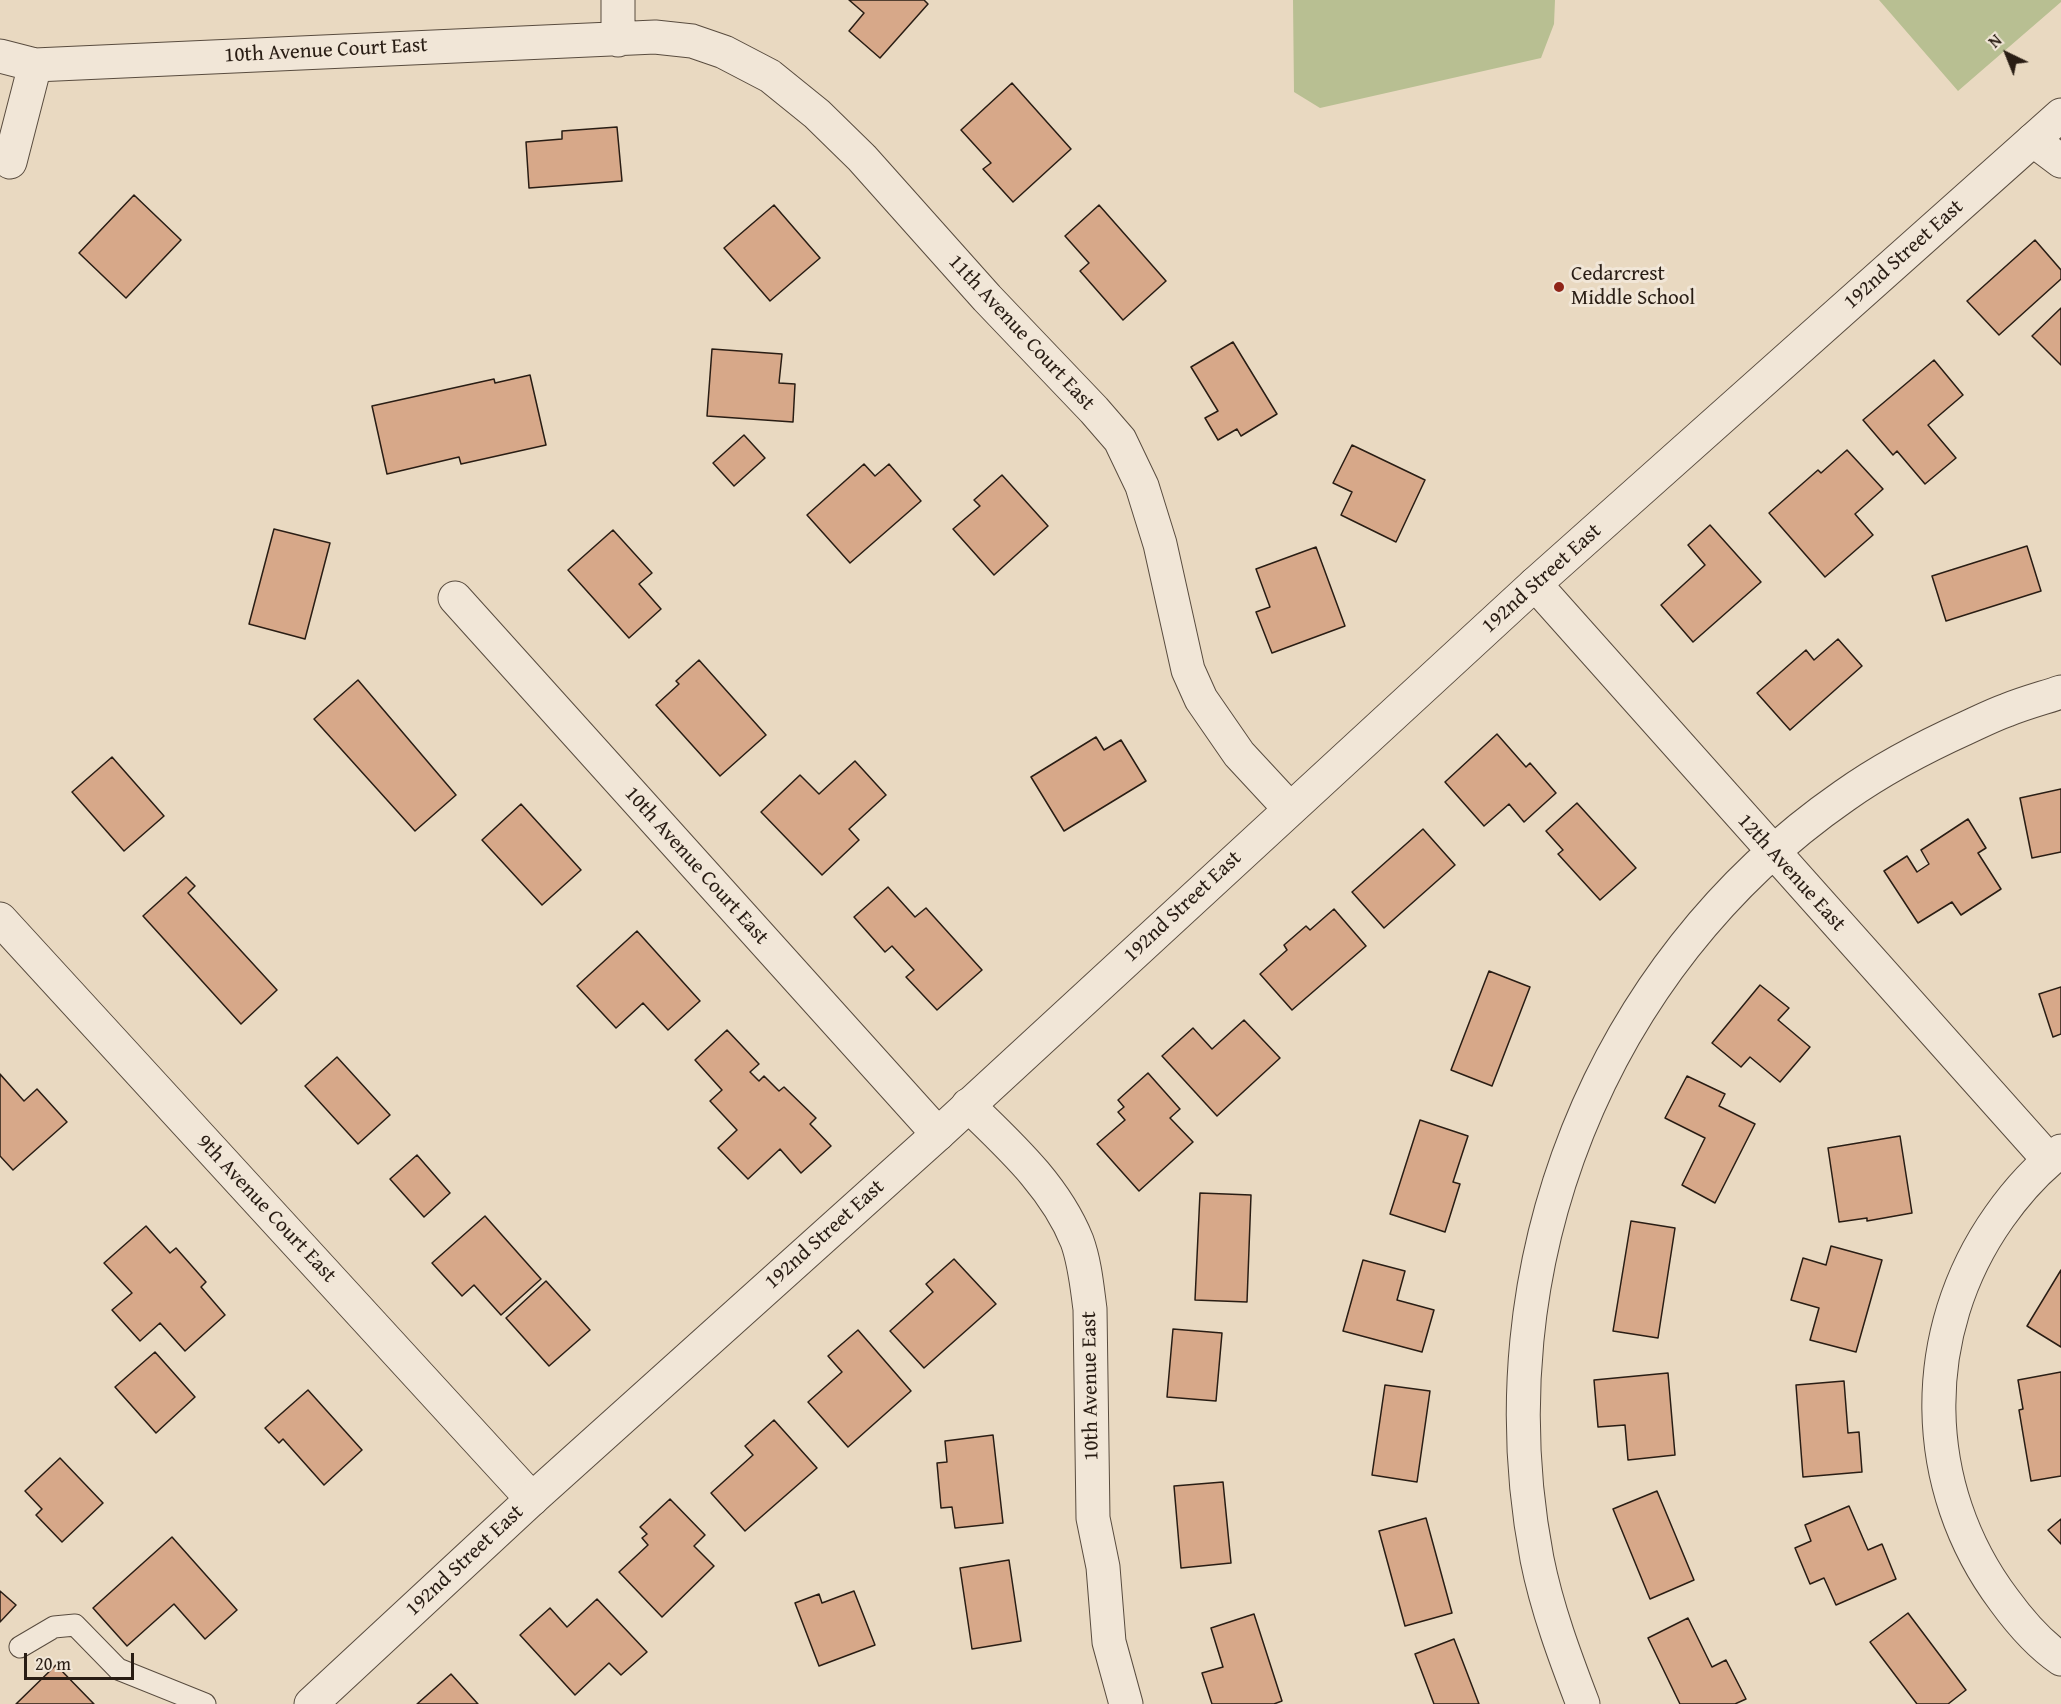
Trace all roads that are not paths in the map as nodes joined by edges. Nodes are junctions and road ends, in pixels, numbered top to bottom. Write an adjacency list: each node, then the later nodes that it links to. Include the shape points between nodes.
1 (618, 0): 2 (street)
2 (618, 40): 4 (street, 10th Avenue Court East); 12 (street, 11th Avenue Court East, via 656,37 692,41 724,52 770,76 817,114 862,159 1094,410 1120,440 1142,486 1160,544 1188,670 1201,699 1239,754)
3 (0, 56): 4 (street, 10th Avenue Court East)
4 (35, 64): 8 (street)
5 (2061, 115): 6 (street, 192nd Street East)
6 (2033, 140): 7 (street); 9 (street, 192nd Street East)
7 (2061, 161)
8 (10, 162)
9 (1535, 584): 12 (street, 192nd Street East); 13 (street, 12th Avenue East)
10 (455, 598): 16 (street, 10th Avenue Court East)
11 (2061, 692): 13 (street, via 2004,711 1921,749 1844,796)
12 (1290, 808): 15 (street, 192nd Street East)
13 (1772, 852): 17 (street, 12th Avenue East); 24 (street, via 1711,914 1658,982 1612,1056 1575,1134 1548,1217 1530,1301 1523,1388 1525,1474 1538,1560 1560,1643)
14 (0, 919): 18 (street, 9th Avenue Court East)
15 (968, 1105): 16 (street, 192nd Street East); 23 (street, 10th Avenue East, via 1039,1179 1062,1210 1077,1243 1090,1309 1093,1518 1103,1567 1109,1642)
16 (938, 1134): 18 (street, 192nd Street East)
17 (2055, 1156): 20 (street, via 2013,1197 1984,1238 1961,1284 1946,1333 1939,1384 1940,1435 1948,1485 1964,1533 1988,1579 2018,1619)
18 (532, 1499): 22 (street, 192nd Street East)
19 (20, 1647): 21 (lane, via 54,1627 75,1625 118,1669)
20 (2061, 1659)
21 (205, 1704)
22 (310, 1704)
23 (1126, 1704)
24 (1583, 1704)

